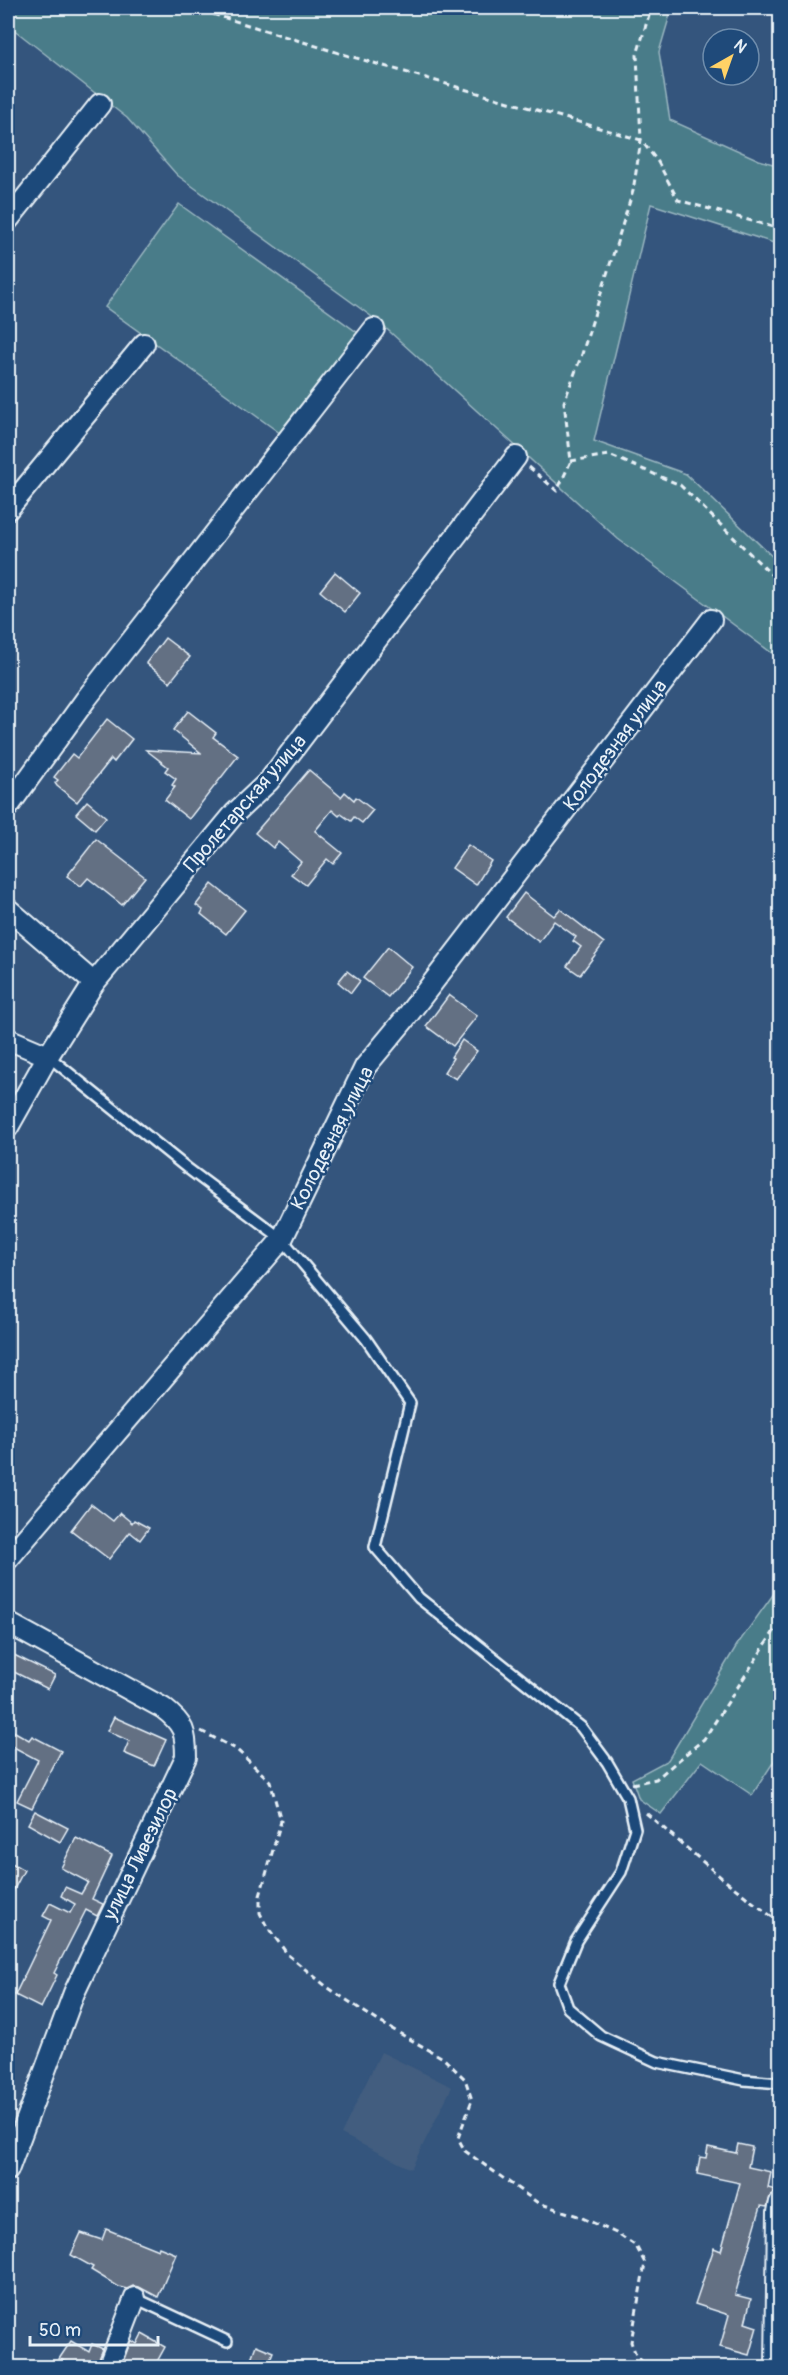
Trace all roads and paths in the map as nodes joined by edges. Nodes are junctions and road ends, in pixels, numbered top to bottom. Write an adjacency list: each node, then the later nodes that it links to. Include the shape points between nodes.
1 (194, 8): 4 (path)
2 (651, 8): 4 (path, via 637,55)
3 (99, 104): 5 (street)
4 (641, 140): 6 (path, via 678,200); 10 (path, via 633,191 564,402)
5 (8, 220)
6 (780, 229)
7 (374, 329): 14 (street, via 86,699)
8 (144, 344): 11 (street)
9 (516, 457): 10 (path, via 557,491); 16 (street, Пролетарская улица, via 269,781 235,813)
10 (571, 461): 12 (path, via 609,455 680,485)
11 (8, 509)
12 (780, 583)
13 (711, 620): 20 (street, Колодезная улица, via 365,1067)
14 (8, 807)
15 (8, 909): 16 (street)
16 (94, 983): 18 (street, Пролетарская улица)
17 (8, 1039): 18 (street)
18 (48, 1056): 19 (street, Пролетарская улица); 20 (lane)
19 (8, 1127)
20 (282, 1239): 21 (street, Колодезная улица); 25 (lane, via 366,1339 410,1403 375,1547 419,1598 581,1727)
21 (8, 1559)
22 (780, 1622): 25 (path, via 704,1739 656,1779)
23 (8, 1623): 24 (street)
24 (178, 1720): 29 (street, улица Ливезилор, via 186,1736 186,1757 74,1993); 34 (path, via 236,1749 270,1781 281,1821 260,1896 260,1913 288,1955 378,2021 443,2058 465,2079 472,2100 458,2139 465,2151 538,2203 578,2216 636,2246 645,2263 631,2342 636,2355)
25 (622, 1786): 26 (lane)
26 (628, 1798): 27 (path); 28 (lane, via 634,1829 621,1872 576,1941 559,1983 568,2008 601,2036 657,2062 744,2080)
27 (780, 1923)
28 (780, 2082)
29 (8, 2170)
30 (780, 2202): 35 (street)
31 (135, 2298): 32 (lane); 33 (street)
32 (227, 2341)
33 (108, 2367)
34 (648, 2367)
35 (776, 2367)

